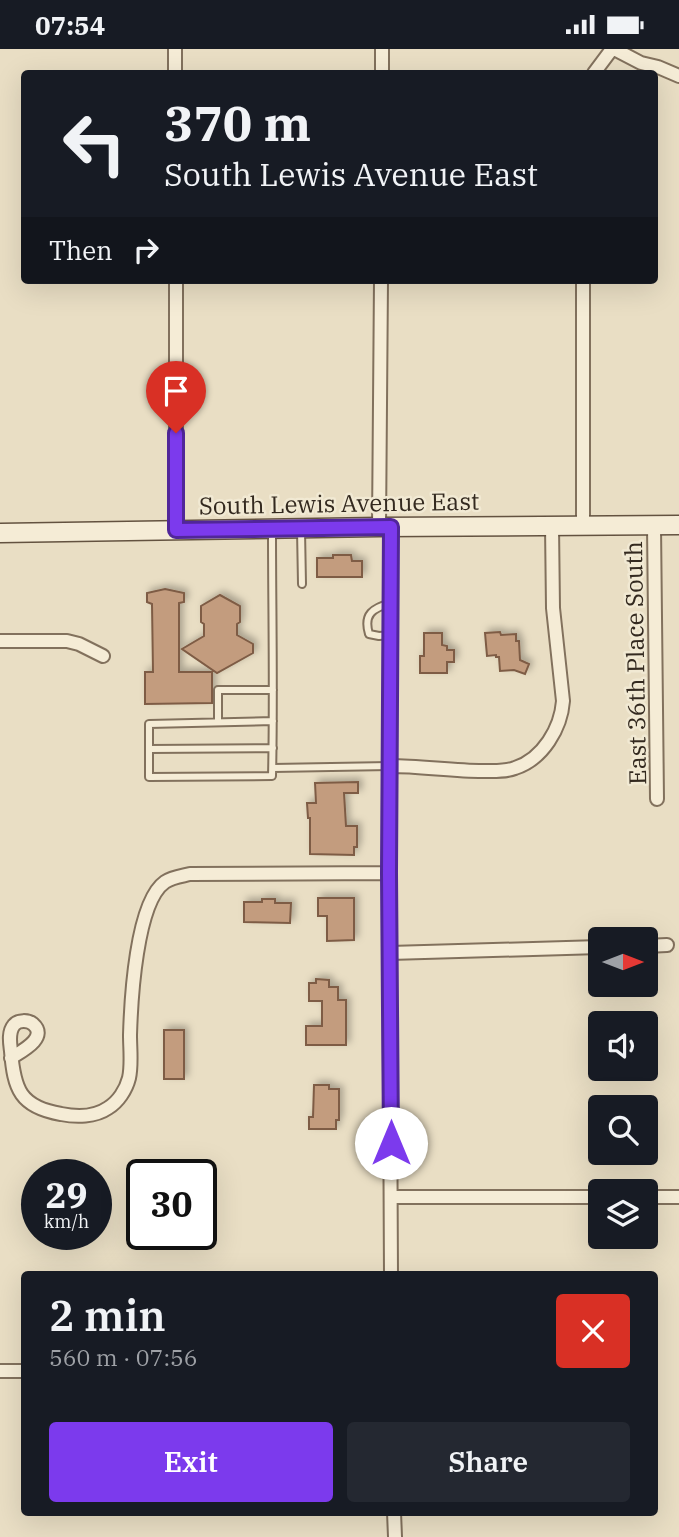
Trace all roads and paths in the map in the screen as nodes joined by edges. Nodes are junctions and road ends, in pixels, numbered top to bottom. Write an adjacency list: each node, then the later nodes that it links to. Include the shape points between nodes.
1 (175, 49): 4 (street)
2 (382, 49): 5 (street)
3 (613, 49): 6 (street); 7 (street)
4 (175, 70)
5 (382, 70)
6 (596, 70)
7 (679, 76)
8 (176, 284): 18 (street)
9 (381, 284): 15 (street)
10 (583, 284): 12 (street)
11 (552, 526): 12 (main road, South Lewis Avenue East); 15 (main road, South Lewis Avenue East); 30 (street, via 553,608 564,701 562,715 544,748 516,768 500,771)
12 (583, 526): 13 (main road, South Lewis Avenue East)
13 (654, 526): 14 (main road, South Lewis Avenue East); 32 (street, East 36th Place South)
14 (679, 526)
15 (385, 527): 16 (main road, South Lewis Avenue East); 21 (street)
16 (301, 528): 17 (main road, South Lewis Avenue East); 20 (lane)
17 (272, 529): 18 (main road, South Lewis Avenue East); 25 (lane)
18 (176, 530): 19 (main road, South Lewis Avenue East)
19 (0, 533)
20 (302, 584)
21 (391, 603): 22 (street); 22 (lane, via 370,613 366,625 369,634)
22 (391, 635): 30 (street)
23 (0, 641): 24 (street, via 67,641)
24 (103, 656)
25 (272, 689): 26 (lane); 27 (lane, via 218,690)
26 (272, 721): 27 (lane); 28 (lane)
27 (218, 722): 29 (lane, via 149,724)
28 (272, 747): 29 (lane); 31 (lane)
29 (149, 750): 31 (lane, via 149,777 272,776)
30 (390, 767): 31 (lane); 33 (street)
31 (272, 768)
32 (657, 799)
33 (389, 873): 37 (street); 38 (street, via 190,874 166,881 152,897 144,918 131,1011 129,1078 120,1097 94,1114 72,1116 38,1108 16,1086)
34 (658, 945): 35 (street)
35 (667, 945)
36 (588, 947): 37 (street)
37 (390, 953): 39 (street)
38 (11, 1058)
39 (391, 1197): 40 (street); 43 (street)
40 (588, 1197)
41 (658, 1197): 42 (street)
42 (679, 1197)
43 (391, 1271)
44 (0, 1371): 45 (street)
45 (21, 1371)
46 (394, 1516): 47 (street)
47 (395, 1537)

